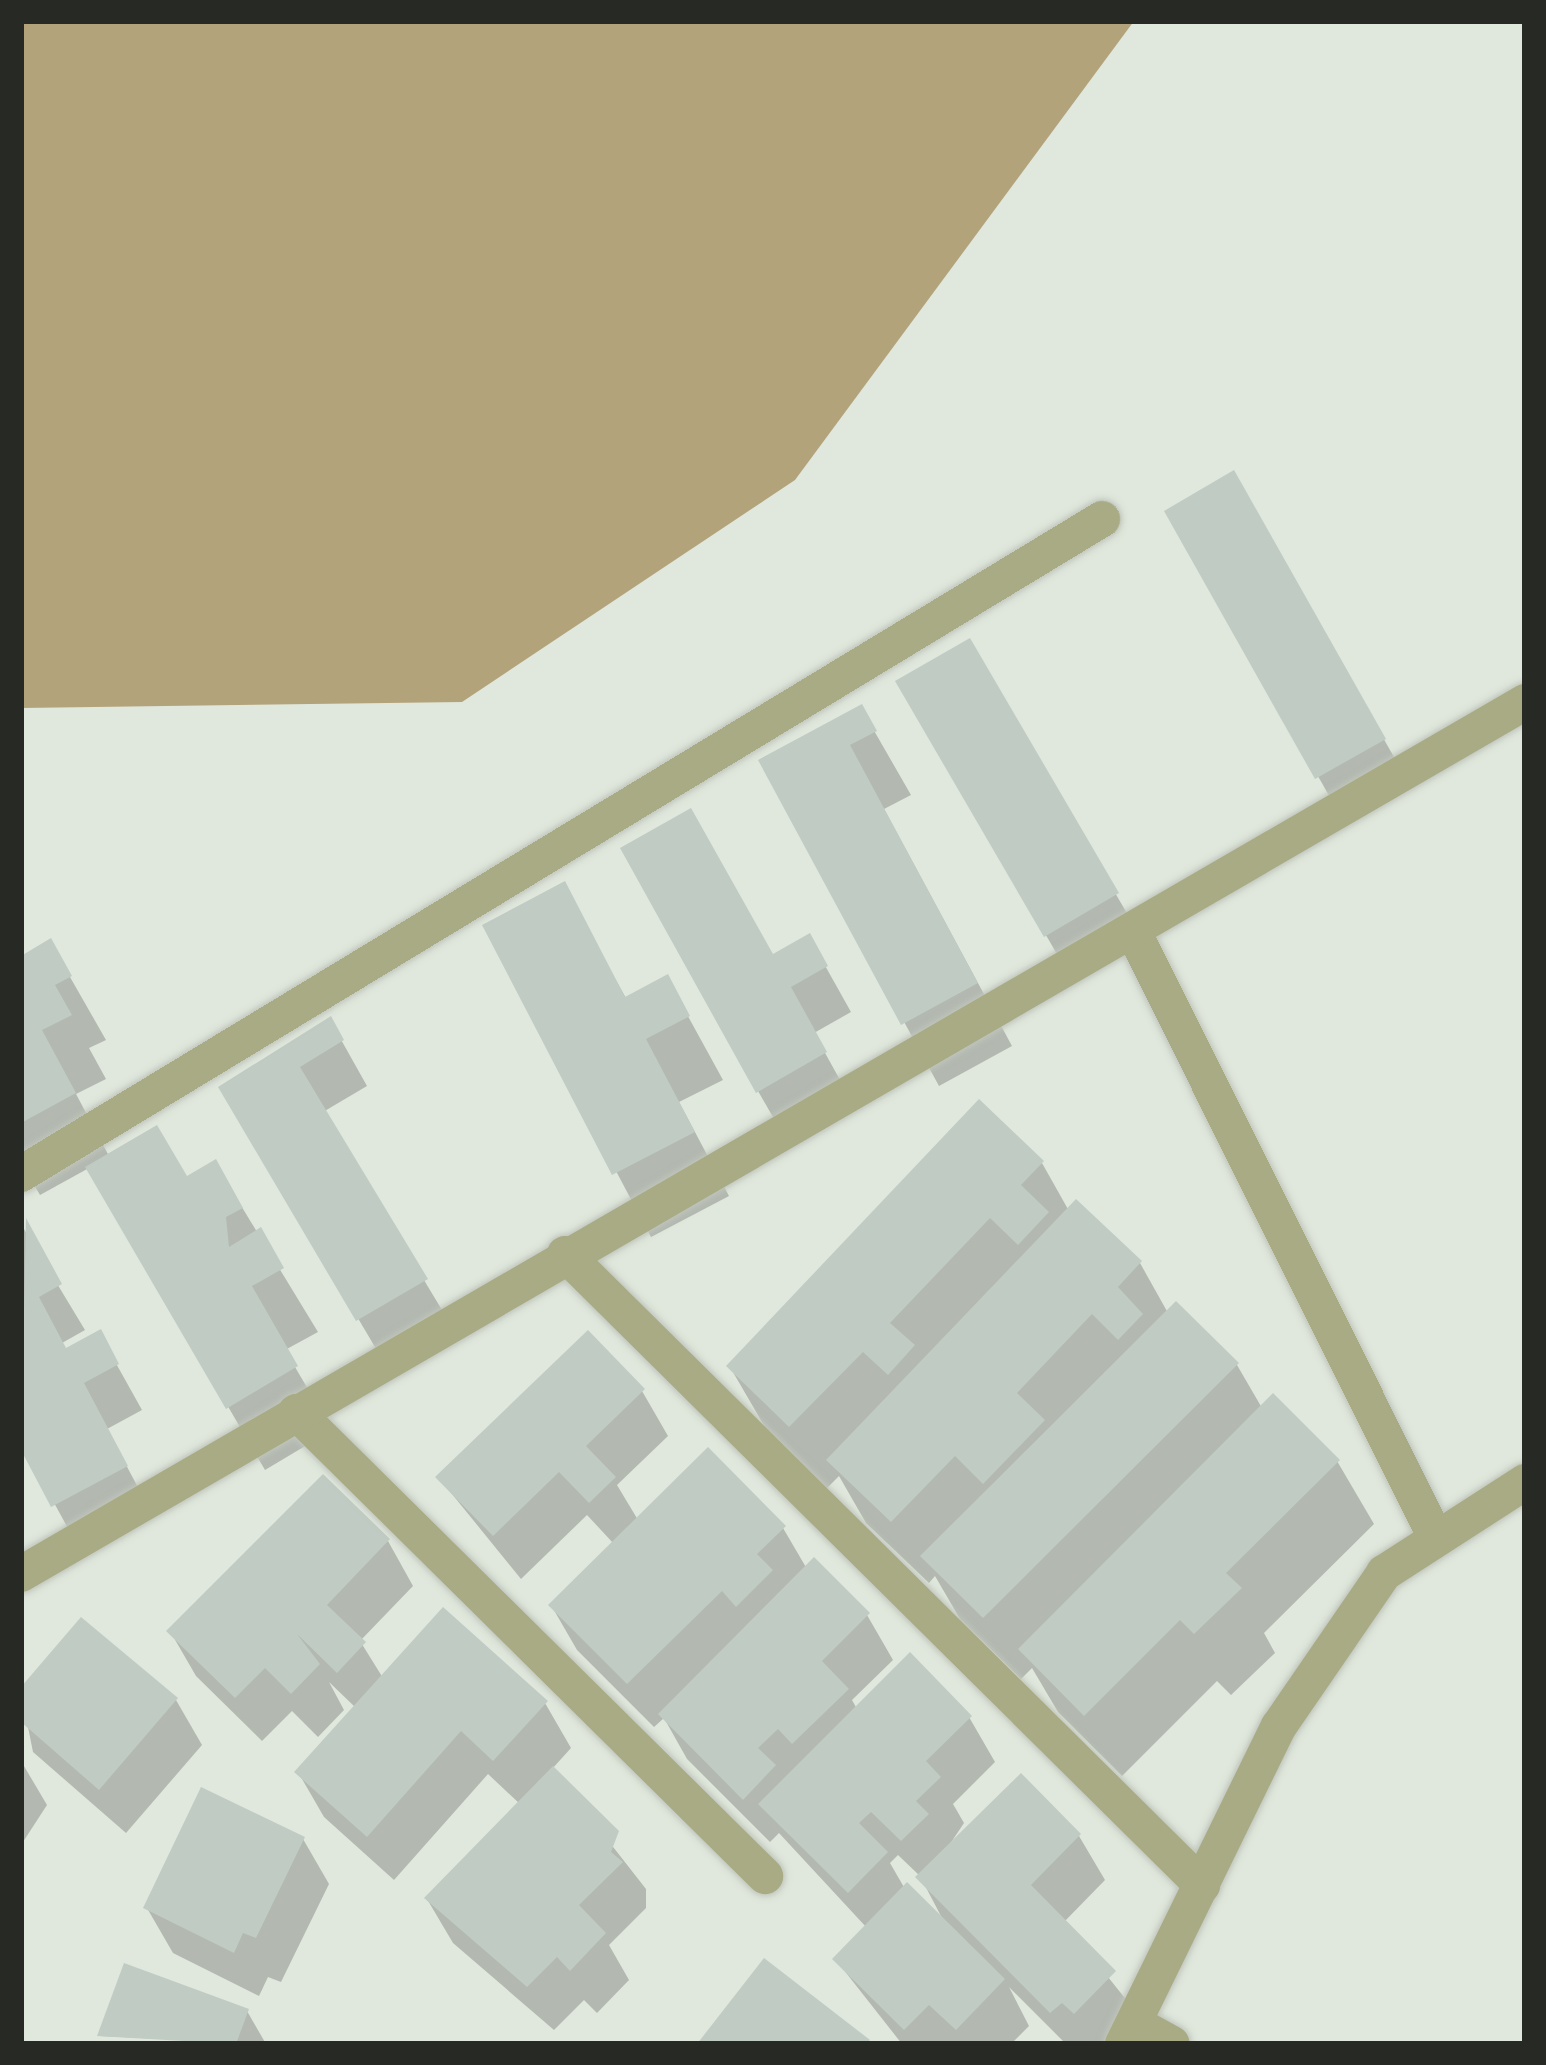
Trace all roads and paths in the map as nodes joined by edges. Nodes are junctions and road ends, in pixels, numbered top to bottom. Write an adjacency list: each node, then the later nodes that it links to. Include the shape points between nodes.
1 (1102, 519): 4 (street)
2 (1525, 702): 3 (street)
3 (1136, 937): 5 (street); 8 (street)
4 (21, 1174)
5 (565, 1254): 6 (street); 11 (street)
6 (296, 1412): 9 (street); 10 (street)
7 (1525, 1482): 8 (street)
8 (1436, 1538): 11 (street, via 1384,1573 1279,1726)
9 (21, 1574)
10 (765, 1876)
11 (1202, 1885): 12 (street)
12 (1128, 2034): 13 (street)
13 (1172, 2044)

